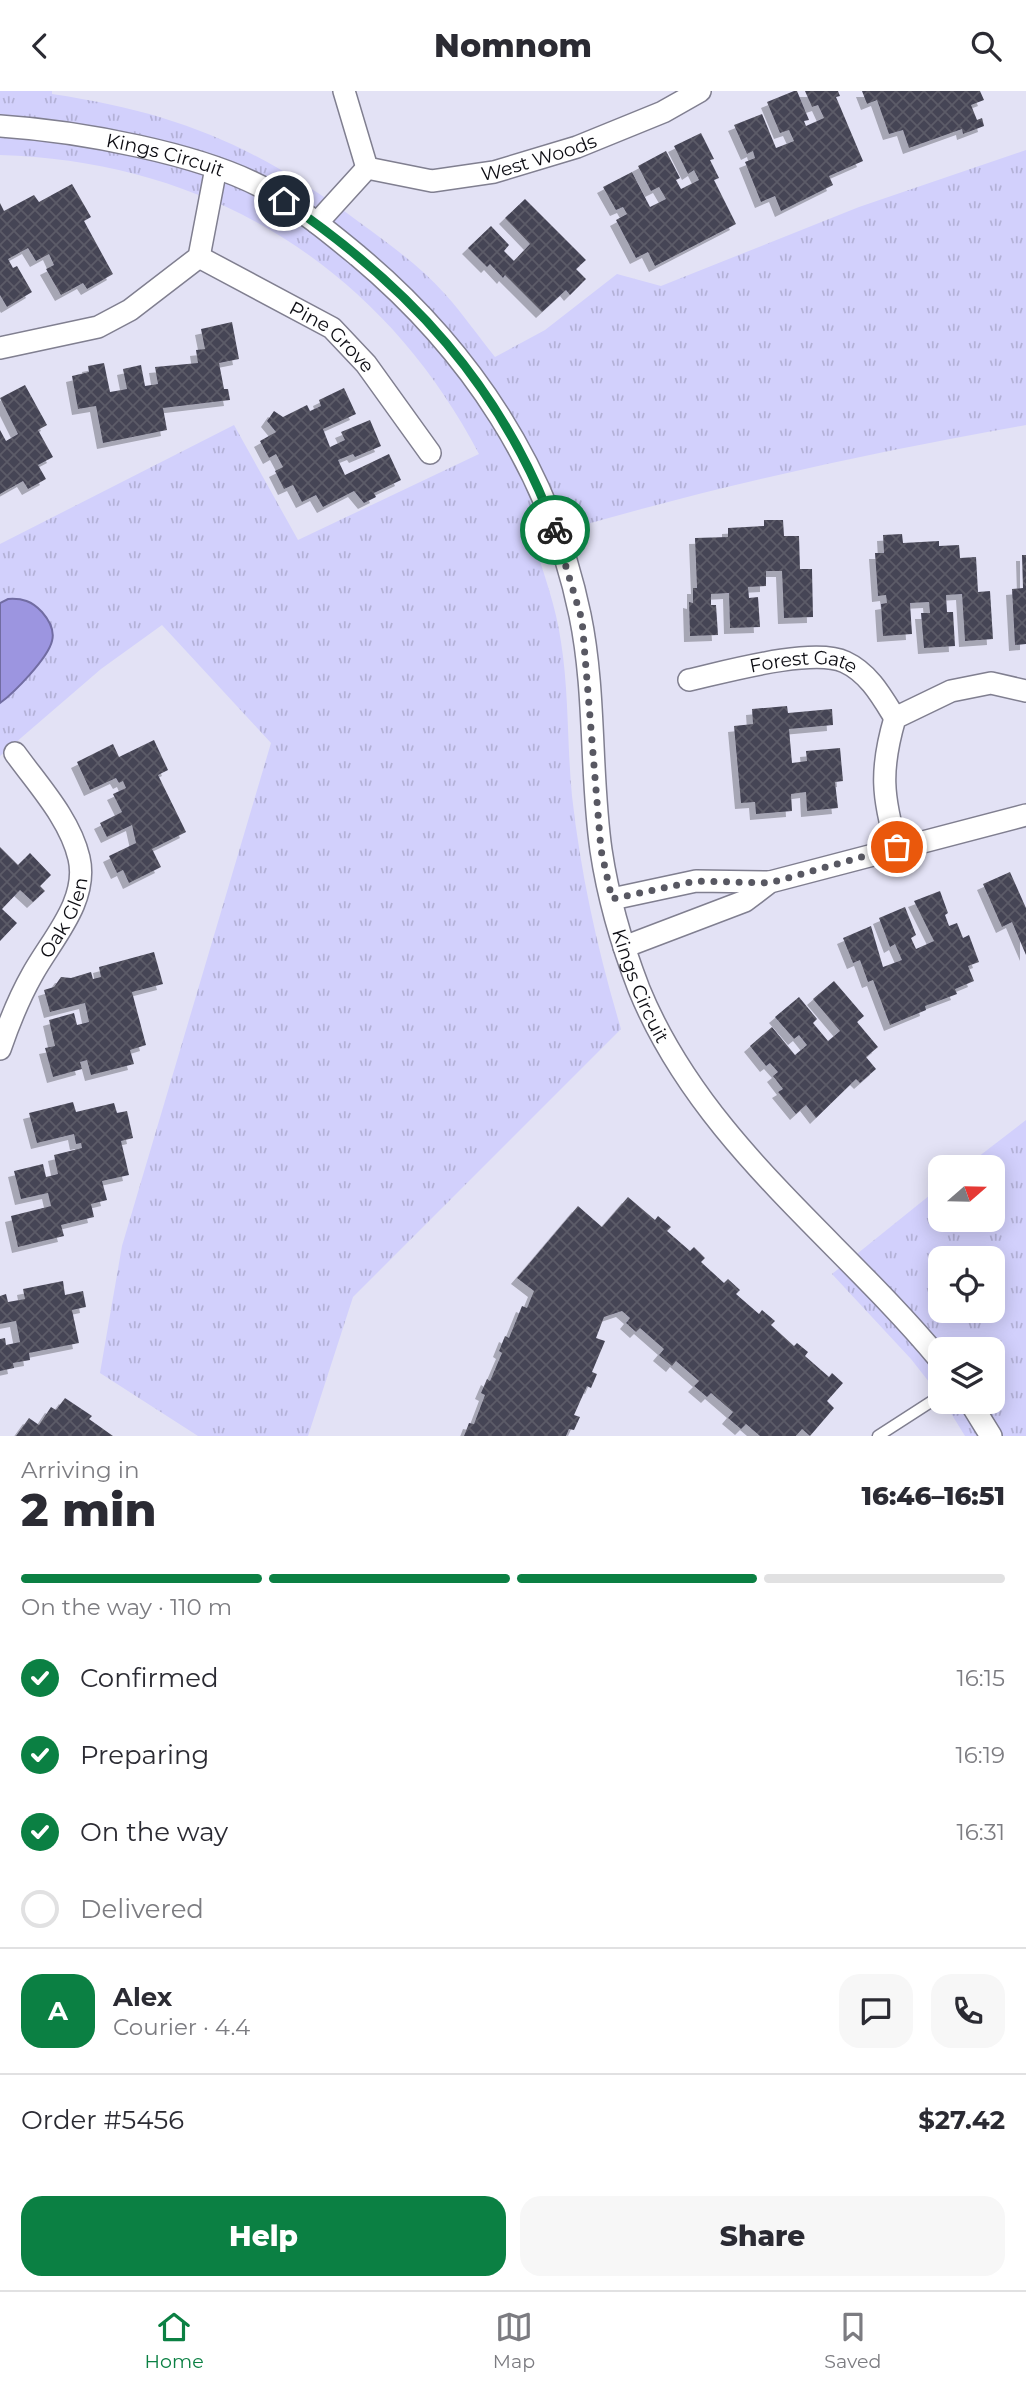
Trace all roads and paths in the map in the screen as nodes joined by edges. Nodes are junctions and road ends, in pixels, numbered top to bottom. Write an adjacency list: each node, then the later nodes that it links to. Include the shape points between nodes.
1 (344, 91): 4 (street)
2 (700, 91): 4 (street, West Woods, via 663,112 577,147 494,172 432,181)
3 (0, 126): 5 (street, Kings Circuit, via 120,142)
4 (367, 167): 6 (street)
5 (216, 168): 6 (street, Kings Circuit, via 268,190); 7 (street)
6 (317, 223): 17 (street, Kings Circuit, via 393,287 460,357 506,422 542,494 582,620 601,850)
7 (199, 257): 8 (street, via 130,310 99,327); 9 (street, Pine Grove, via 332,328 366,364)
8 (0, 348)
9 (430, 453)
10 (689, 680): 12 (street, Forest Gate, via 796,657 844,661 875,685)
11 (1026, 691): 12 (street, via 991,683 951,691)
12 (895, 718): 15 (street, via 884,768 885,807)
13 (15, 753): 19 (street, Oak Glen, via 74,842 81,875 71,911 31,976)
14 (1026, 815): 15 (street)
15 (897, 847): 16 (street)
16 (770, 883): 17 (street, via 696,881); 18 (street, via 745,901)
17 (612, 899): 18 (street, Kings Circuit)
18 (624, 947): 20 (street, Kings Circuit, via 665,1043 702,1103)
19 (0, 1049)
20 (928, 1346)
21 (928, 1404): 23 (lane)
22 (977, 1414): 24 (street)
23 (878, 1436)
24 (991, 1436)

